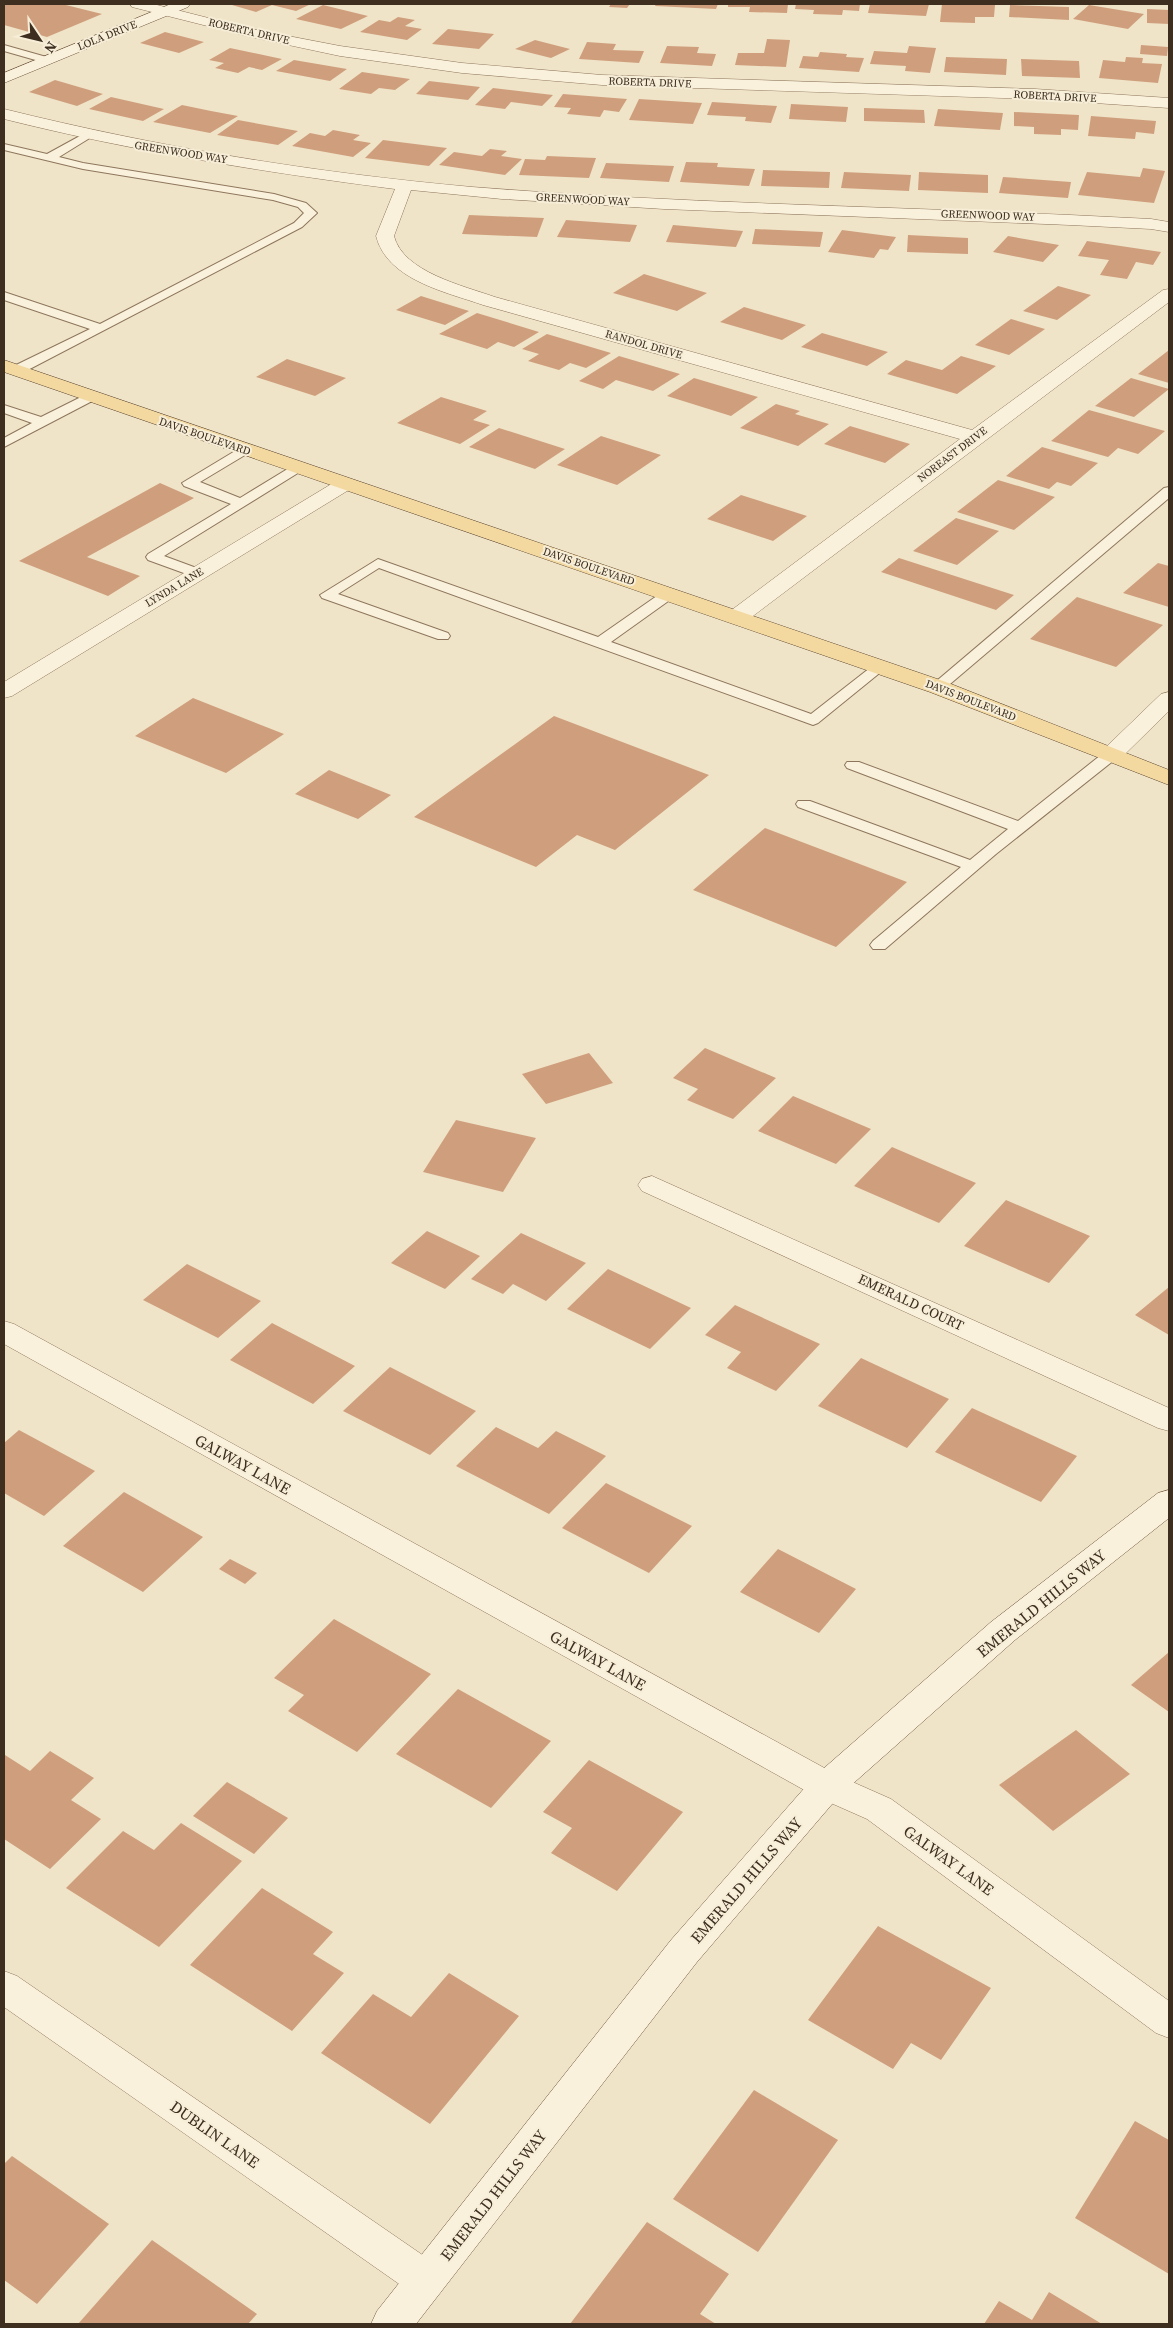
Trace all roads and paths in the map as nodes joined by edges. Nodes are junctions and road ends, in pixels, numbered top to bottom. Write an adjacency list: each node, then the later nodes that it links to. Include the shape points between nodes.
1 (137, 4): 3 (street, ROBERTA DRIVE)
2 (183, 4): 3 (street, LOLA DRIVE)
3 (166, 11): 6 (street, LOLA DRIVE); 9 (street, ROBERTA DRIVE, via 340,51 471,69 602,80 1035,94)
4 (4, 48): 5 (lane)
5 (23, 54): 6 (lane); 7 (lane)
6 (46, 60): 8 (street, LOLA DRIVE)
7 (4, 61)
8 (4, 78)
9 (1169, 103)
10 (4, 114): 11 (street, GREENWOOD WAY)
11 (89, 134): 13 (lane); 14 (street, GREENWOOD WAY, via 358,181)
12 (4, 147): 13 (lane)
13 (47, 159): 18 (lane, via 274,198 302,205 311,213 298,225)
14 (405, 184): 15 (street, GREENWOOD WAY, via 500,194 1010,215); 23 (street, RANDOL DRIVE, via 384,236 391,252 408,267 439,282 499,304)
15 (1169, 227)
16 (1169, 294): 23 (street, NOREAST DRIVE)
17 (4, 296): 18 (lane)
18 (101, 328): 19 (lane)
19 (10, 368): 20 (main road, DAVIS BOULEVARD)
20 (91, 396): 22 (lane); 25 (main road, DAVIS BOULEVARD)
21 (4, 409): 22 (lane)
22 (42, 422): 24 (lane)
23 (975, 437): 32 (street, NOREAST DRIVE)
24 (4, 443)
25 (244, 449): 26 (main road, DAVIS BOULEVARD); 29 (lane, via 188,483)
26 (299, 468): 27 (main road, DAVIS BOULEVARD); 29 (lane)
27 (345, 484): 30 (street, LYNDA LANE); 31 (main road, DAVIS BOULEVARD)
28 (1169, 491): 36 (lane)
29 (241, 503): 30 (lane, via 153,557)
30 (197, 573): 37 (street, LYNDA LANE)
31 (670, 594): 32 (main road, DAVIS BOULEVARD); 34 (lane)
32 (737, 616): 35 (main road, DAVIS BOULEVARD)
33 (442, 636): 34 (lane, via 327,595 378,564)
34 (600, 643): 35 (lane, via 813,720)
35 (880, 667): 36 (main road, DAVIS BOULEVARD)
36 (938, 687): 39 (main road, DAVIS BOULEVARD)
37 (4, 691)
38 (1169, 699): 39 (street)
39 (1112, 754): 41 (main road, DAVIS BOULEVARD); 43 (lane)
40 (853, 765): 43 (lane)
41 (1169, 778)
42 (804, 804): 44 (lane)
43 (1019, 827): 44 (lane)
44 (972, 866): 45 (lane)
45 (880, 945)
46 (652, 1184): 48 (street, EMERALD COURT)
47 (4, 1331): 50 (street, GALWAY LANE)
48 (1169, 1420)
49 (1169, 1501): 50 (street, EMERALD HILLS WAY, via 1003,1631)
50 (828, 1786): 52 (street, GALWAY LANE, via 879,1809); 53 (street, EMERALD HILLS WAY, via 684,1951)
51 (4, 1987): 53 (street, DUBLIN LANE)
52 (1169, 2022)
53 (426, 2280): 54 (street, EMERALD HILLS WAY)
54 (391, 2324)

